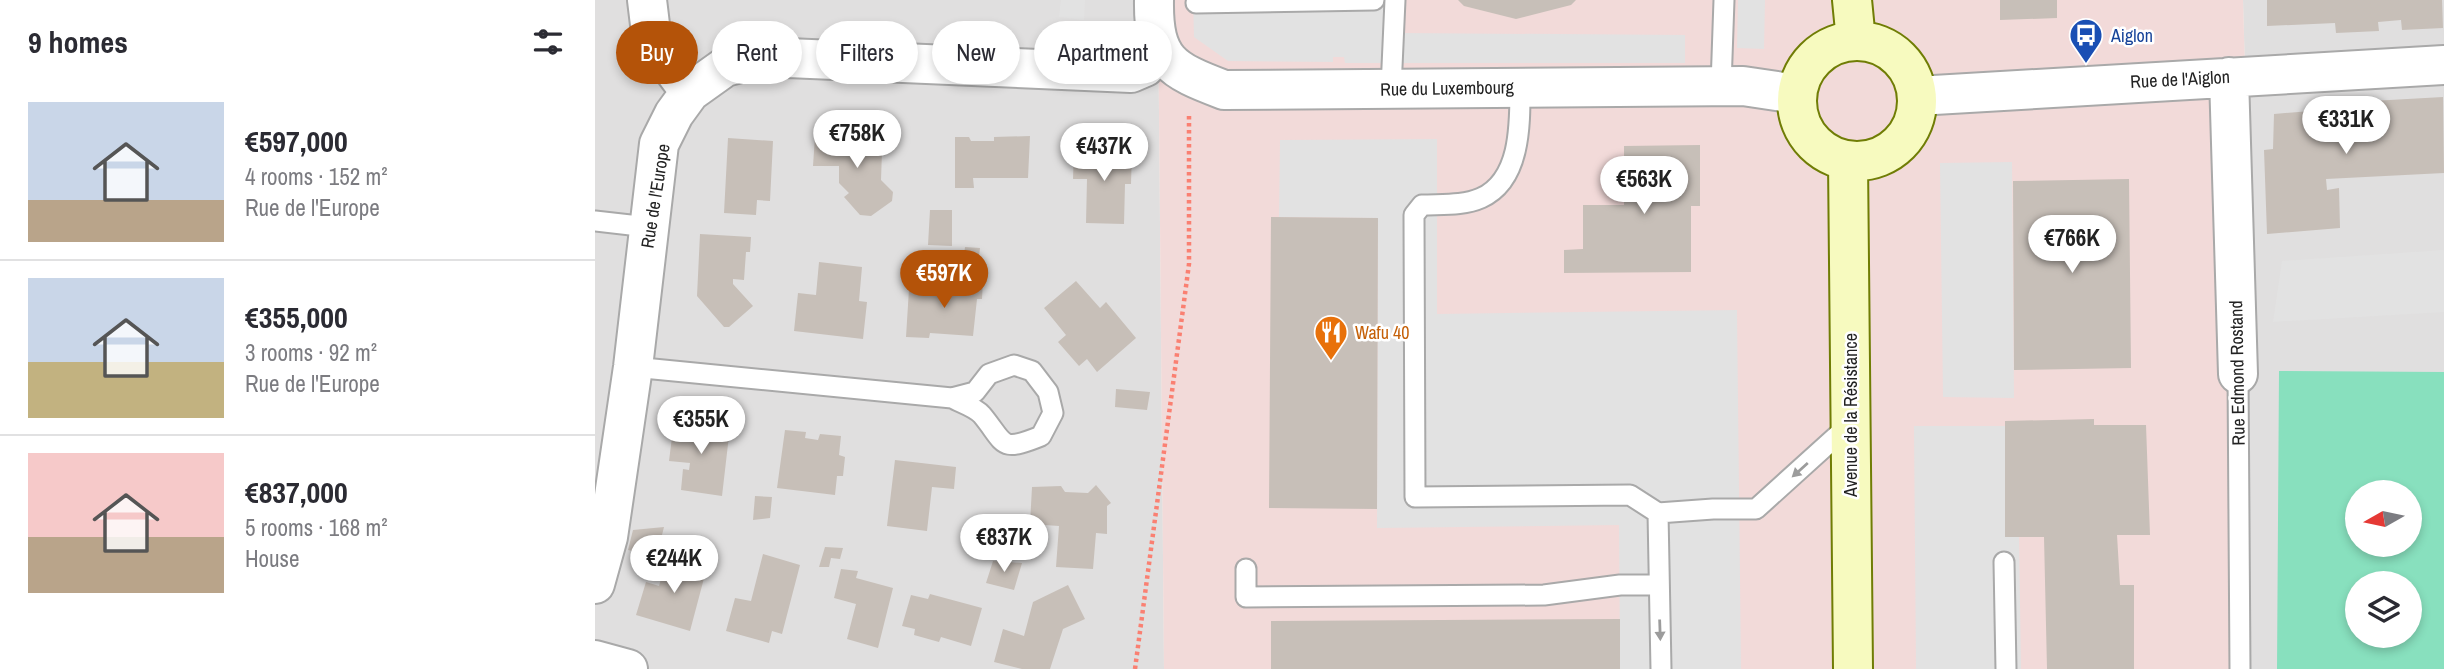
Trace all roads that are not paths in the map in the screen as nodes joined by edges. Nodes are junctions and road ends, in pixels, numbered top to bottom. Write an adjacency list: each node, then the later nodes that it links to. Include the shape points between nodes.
1 (647, 0): 17 (street, via 652,41)
2 (1154, 0): 8 (street)
3 (1374, 0): 7 (lane)
4 (1395, 0): 16 (lane)
5 (1724, 0): 14 (lane)
6 (1852, 0): 9 (main road)
7 (1196, 3)
8 (1156, 21)
9 (1856, 41): 18 (main road, via 1835,45 1816,56); 19 (main road, via 1890,51 1903,63)
10 (1172, 64): 16 (street, Rue du Luxembourg, via 1189,77 1224,90)
11 (2444, 65): 13 (street, Rue de l'Aiglon)
12 (1034, 69): 17 (street, Rue de l'Europe, via 788,58 725,67)
13 (2229, 76): 19 (street, Rue de l'Aiglon); 24 (street, Rue Edmond Rostand)
14 (1721, 86): 15 (street, Rue du Luxembourg); 18 (street, Rue du Luxembourg)
15 (1520, 87): 16 (street, Rue du Luxembourg); 27 (lane, via 1514,157 1497,188 1460,203 1422,205 1414,215 1415,497 1630,495)
16 (1391, 89)
17 (690, 92): 22 (street, Rue de l'Europe, via 659,144)
18 (1796, 94): 20 (main road, via 1798,117 1809,138 1826,154)
19 (1917, 96): 20 (main road, via 1909,131 1898,145 1866,161)
20 (1848, 161): 26 (main road, Avenue de la Résistance)
21 (595, 221): 22 (lane)
22 (648, 227): 23 (street, Rue de l'Europe)
23 (633, 367): 25 (lane); 30 (street, Rue de l'Europe, via 608,537)
24 (2238, 374): 37 (lane, Rue Edmond Rostand)
25 (952, 398): 25 (lane, via 980,412 999,441 1016,446 1041,436 1053,413 1048,393 1032,371 1014,365 989,374 975,392)
26 (1850, 424): 27 (lane, one-way to 27, via 1756,509); 35 (main road, Avenue de la Résistance)
27 (1658, 513): 31 (lane)
28 (2004, 562): 36 (lane)
29 (1246, 569): 31 (lane, via 1246,597 1545,595)
30 (595, 584)
31 (1659, 585): 34 (lane, one-way to 34)
32 (595, 660): 33 (street)
33 (628, 669)
34 (1661, 669)
35 (1853, 669)
36 (2006, 669)
37 (2240, 669)

